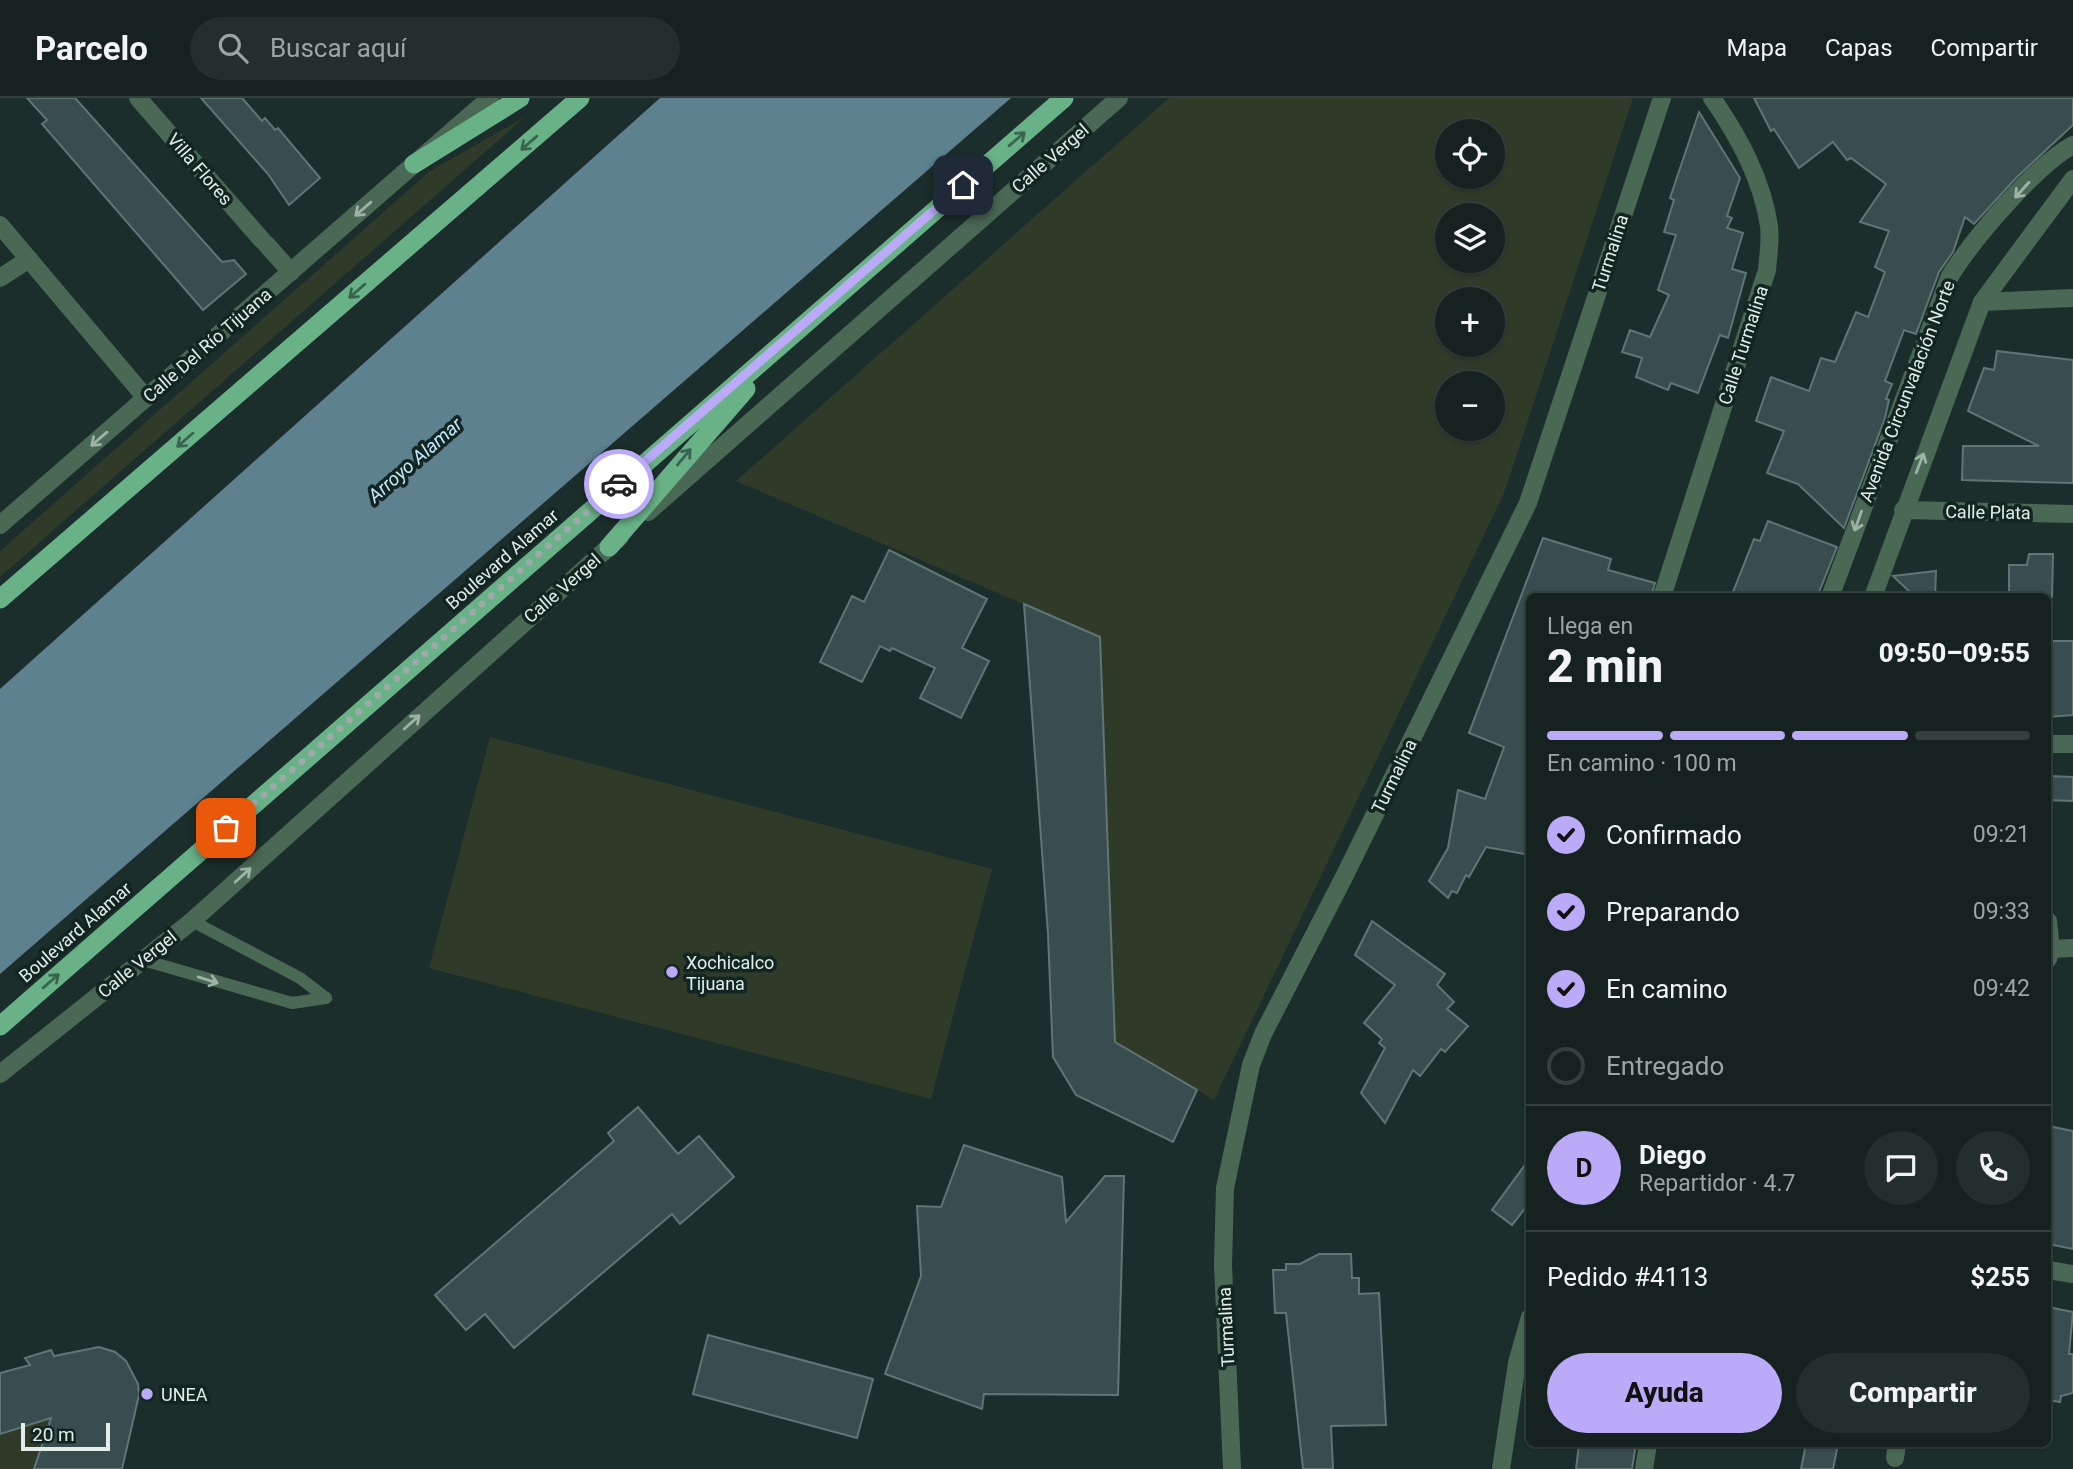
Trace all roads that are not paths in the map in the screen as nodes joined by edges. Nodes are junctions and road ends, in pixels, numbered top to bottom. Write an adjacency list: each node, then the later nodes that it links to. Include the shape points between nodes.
1 (138, 98): 14 (street, Villa Flores)
2 (490, 98): 10 (street, Calle Del Río Tijuana)
3 (520, 98): 10 (highway)
4 (580, 98): 27 (highway, one-way to 27)
5 (1064, 98): 18 (highway, Boulevard Alamar, one-way to 5)
6 (1119, 98): 23 (street, Calle Vergel)
7 (1662, 98): 40 (street, Turmalina, via 1528,503 1251,1065 1225,1188 1223,1265)
8 (1712, 98): 24 (street, Calle Turmalina, via 1748,154 1770,228 1767,270)
9 (2073, 145): 25 (street, Avenida Circunvalación Norte, one-way to 25, via 2036,175 1950,276)
10 (414, 164): 14 (street, Calle Del Río Tijuana, one-way to 14)
11 (2073, 179): 17 (street)
12 (0, 225): 13 (street)
13 (29, 259): 15 (street); 19 (street)
14 (291, 272): 19 (street, Calle Del Río Tijuana)
15 (0, 278)
16 (2073, 298): 17 (street)
17 (1982, 302): 20 (street, one-way to 17)
18 (822, 307): 23 (highway, one-way to 18, via 709,428); 34 (highway, Boulevard Alamar, one-way to 18)
19 (146, 398): 22 (street, Calle Del Río Tijuana, one-way to 22)
20 (1902, 510): 21 (street, Calle Plata); 26 (street)
21 (2073, 514)
22 (0, 525)
23 (609, 547): 30 (street, Calle Vergel, one-way to 23)
24 (1663, 593)
25 (1831, 593)
26 (1873, 593)
27 (0, 599)
28 (2051, 744): 29 (street)
29 (2073, 744)
30 (192, 920): 33 (street, Calle Vergel); 33 (lane, one-way to 30, via 292,1003 326,998 300,978)
31 (2073, 948): 32 (street)
32 (2051, 954)
33 (143, 960): 35 (street, Calle Vergel)
34 (0, 1026)
35 (0, 1074)
36 (2051, 1270): 37 (street)
37 (2073, 1274)
38 (1526, 1331): 41 (street)
39 (1648, 1447): 42 (street)
40 (1232, 1469)
41 (1501, 1469)
42 (1644, 1469)

